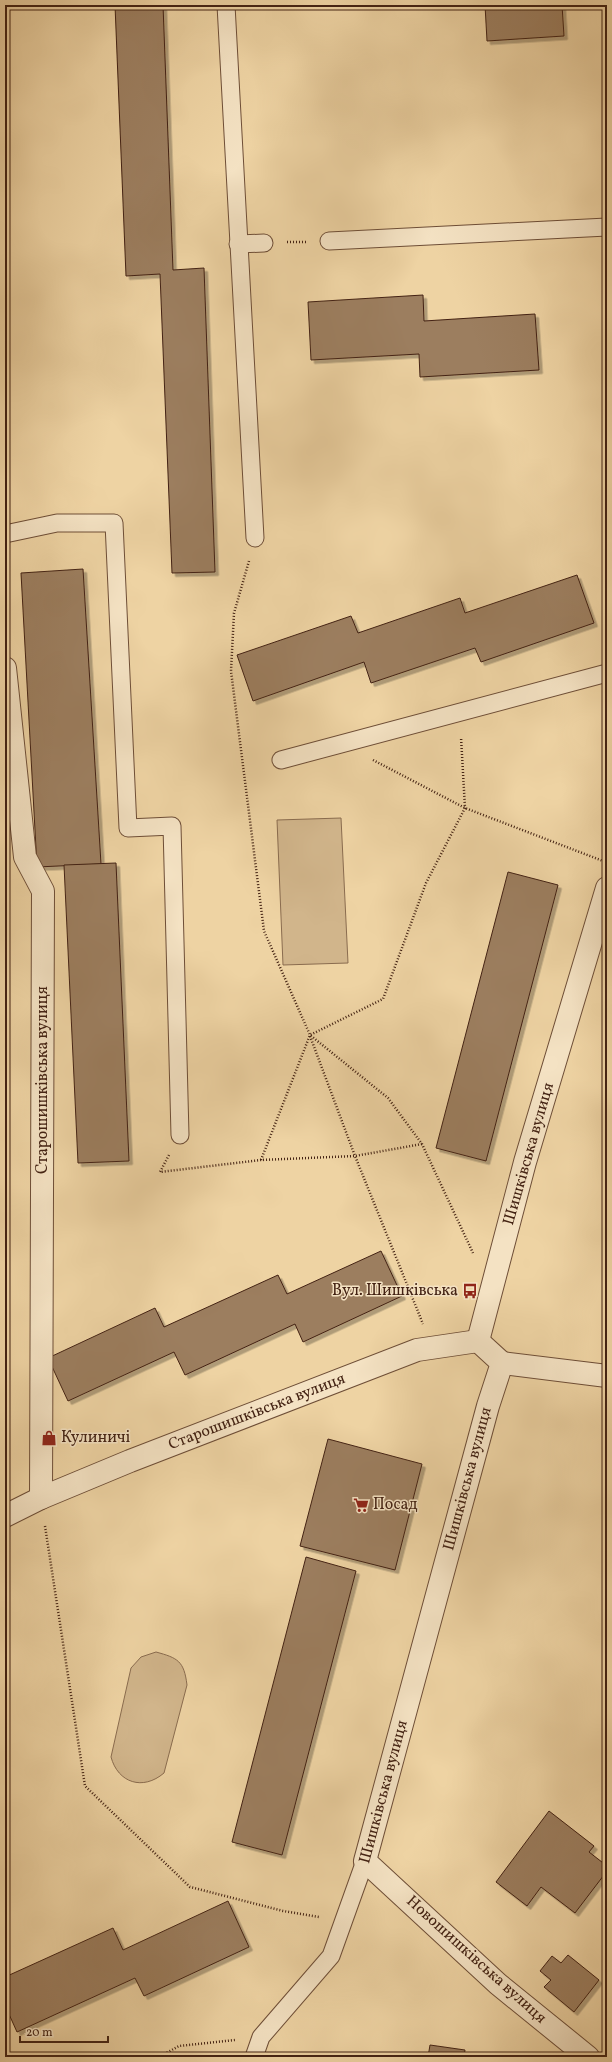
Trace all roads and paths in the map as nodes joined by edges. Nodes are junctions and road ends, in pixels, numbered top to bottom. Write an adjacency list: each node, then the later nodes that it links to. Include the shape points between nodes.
1 (226, 5): 5 (lane)
2 (607, 227): 3 (lane)
3 (329, 241): 4 (path)
4 (264, 243): 5 (lane)
5 (238, 244): 7 (lane)
6 (5, 534): 17 (lane, via 57,523 114,523 128,828 172,826)
7 (256, 538): 16 (path, via 234,613 231,671 264,931)
8 (5, 668): 26 (street, Старошишківська вулиця, via 25,857 44,891)
9 (607, 673): 10 (lane)
10 (460, 712): 11 (lane); 13 (path)
11 (341, 744): 12 (lane); 13 (path)
12 (281, 760)
13 (465, 808): 14 (path); 16 (path, via 426,882 383,999)
14 (607, 863)
15 (607, 888): 22 (street, Шишківська вулиця, via 525,1162)
16 (310, 1035): 18 (path, via 388,1098); 19 (path); 20 (path)
17 (180, 1135): 20 (path, via 160,1172)
18 (422, 1144): 19 (path); 21 (path)
19 (355, 1156): 20 (path); 23 (path)
20 (261, 1160)
21 (475, 1256)
22 (478, 1341): 23 (street, Старошишківська вулиця); 24 (street)
23 (433, 1348): 26 (street, Старошишківська вулиця, via 417,1350)
24 (502, 1363): 25 (street); 28 (street, Шишківська вулиця, via 488,1406)
25 (607, 1376)
26 (41, 1498): 27 (street, Старошишківська вулиця); 29 (path, via 86,1786 190,1888 283,1911)
27 (5, 1516)
28 (366, 1861): 29 (lane, Шишківська вулиця); 33 (street, Новошишківська вулиця, via 498,1984)
29 (343, 1921): 30 (lane, Шишківська вулиця, via 331,1956)
30 (261, 2037): 31 (path, via 179,2046); 32 (lane, Шишківська вулиця)
31 (159, 2057)
32 (254, 2057)
33 (588, 2057)

